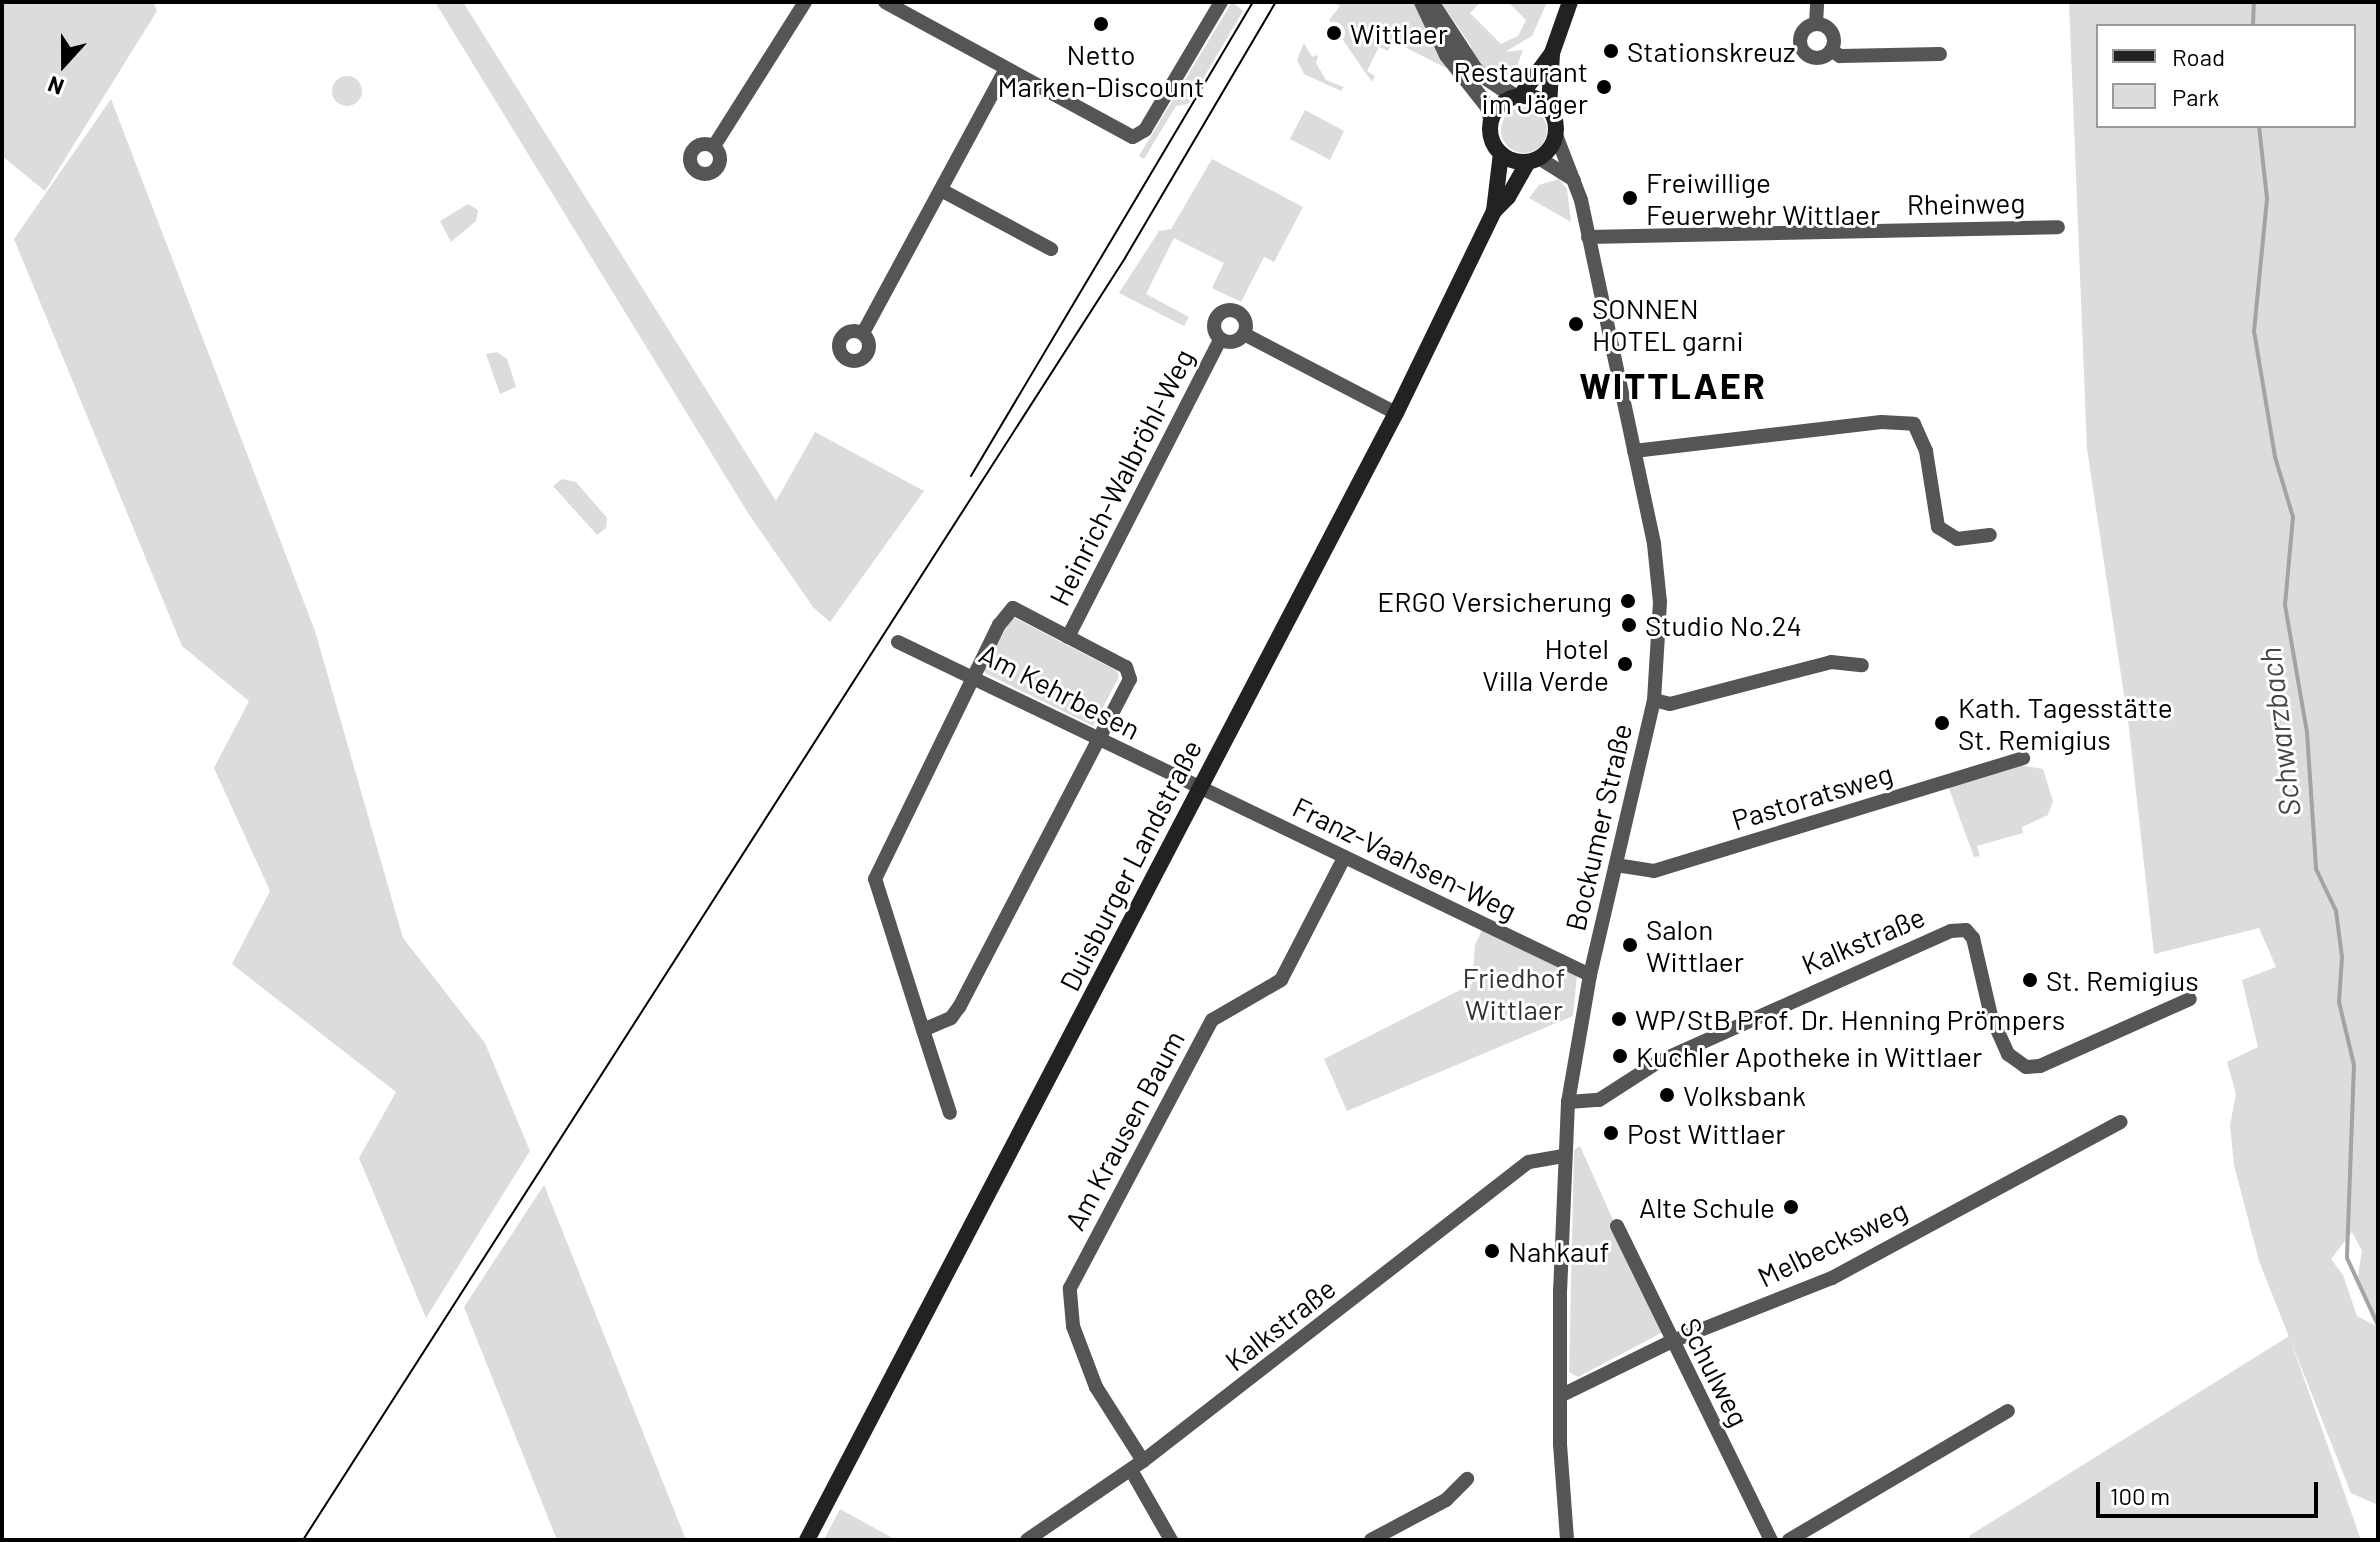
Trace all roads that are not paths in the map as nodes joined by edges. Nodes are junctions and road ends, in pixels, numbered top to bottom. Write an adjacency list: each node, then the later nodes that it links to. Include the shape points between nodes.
1 (805, 2): 17 (street)
2 (885, 2): 12 (street)
3 (1221, 2): 12 (street, via 1140,135 1120,134)
4 (1422, 2): 15 (street, via 1447,55 1482,98)
5 (1431, 2): 13 (street, via 1476,71)
6 (1570, 2): 10 (main road)
7 (1817, 2): 8 (street)
8 (1816, 24): 9 (street, via 1833,35); 9 (street, via 1802,33 1803,49 1816,57)
9 (1831, 50): 11 (street, via 1840,56)
10 (1552, 53): 13 (main road); 14 (main road)
11 (1940, 54)
12 (1005, 70): 21 (street)
13 (1517, 96): 14 (main road); 15 (main road, via 1497,107)
14 (1549, 107): 16 (main road)
15 (1491, 119): 18 (main road, Duisburger Landstraße, via 1492,139)
16 (1556, 135): 19 (main road, Duisburger Landstraße); 20 (street, Bockumer Straße)
17 (714, 146)
18 (1501, 153): 19 (main road); 22 (main road, Duisburger Landstraße)
19 (1533, 160): 20 (street); 22 (main road, Duisburger Landstraße)
20 (1574, 180): 24 (street, Bockumer Straße)
21 (941, 190): 25 (street); 26 (street)
22 (1494, 211): 29 (main road, Duisburger Landstraße)
23 (2058, 227): 24 (street, Rheinweg)
24 (1588, 237): 30 (street, Bockumer Straße)
25 (1051, 249)
26 (863, 333)
27 (1244, 334): 28 (street, Heinrich-Walbröhl-Weg, via 1236,341); 28 (street, Heinrich-Walbröhl-Weg, via 1242,316 1228,310 1214,325); 29 (street, Heinrich-Walbröhl-Weg)
28 (1220, 340): 32 (street, Heinrich-Walbröhl-Weg)
29 (1396, 413): 39 (main road, Duisburger Landstraße)
30 (1634, 451): 31 (street, via 1881,422 1914,424 1926,451 1938,527 1957,539); 36 (street, Bockumer Straße, via 1660,602)
31 (1990, 535)
32 (1068, 637): 35 (street, Heinrich-Walbröhl-Weg, via 1013,608 999,625); 37 (street, Heinrich-Walbröhl-Weg, via 1130,673)
33 (898, 642): 35 (street, Am Kehrbesen)
34 (1862, 665): 36 (street, via 1831,662 1670,704)
35 (977, 678): 37 (street, Am Kehrbesen); 44 (street, via 875,879)
36 (1654, 700): 41 (street, Bockumer Straße)
37 (1099, 739): 39 (street, Am Kehrbesen); 44 (street, via 959,1007 951,1018)
38 (2023, 758): 41 (street, Pastoratsweg, via 1654,871)
39 (1198, 788): 40 (street, Franz-Vaahsen-Weg); 55 (main road, Duisburger Landstraße)
40 (1344, 858): 42 (street, Franz-Vaahsen-Weg); 53 (street, Am Krausen Baum, via 1281,980 1212,1020 1070,1288 1073,1326 1096,1387)
41 (1616, 865): 42 (street, Bockumer Straße)
42 (1590, 975): 45 (street, Bockumer Straße)
43 (2190, 999): 45 (street, Kalkstraße, via 2040,1066 2026,1067 2012,1059 2001,1041 1973,938 1958,930 1859,968 1658,1062 1599,1100)
44 (923, 1030): 46 (street)
45 (1568, 1102): 48 (street, Bockumer Straße)
46 (950, 1113)
47 (2120, 1122): 50 (street, Melbecksweg, via 1832,1278)
48 (1564, 1156): 51 (street, Bockumer Straße); 53 (street, Kalkstraße, via 1529,1162)
49 (1617, 1226): 50 (street, Schulweg)
50 (1670, 1342): 51 (street, Melbecksweg); 60 (street, Schulweg)
51 (1560, 1396): 59 (street, Bockumer Straße)
52 (2008, 1411): 61 (street)
53 (1137, 1466): 56 (street, Kalkstraße); 57 (street, Am Krausen Baum)
54 (1467, 1479): 58 (street, via 1446,1500)
55 (807, 1540)
56 (1027, 1540)
57 (1171, 1540)
58 (1371, 1540)
59 (1567, 1540)
60 (1771, 1540)
61 (1789, 1540)

